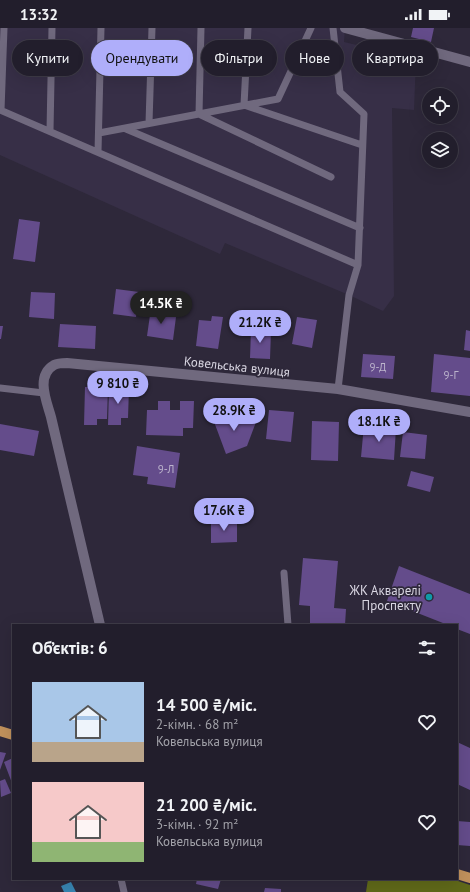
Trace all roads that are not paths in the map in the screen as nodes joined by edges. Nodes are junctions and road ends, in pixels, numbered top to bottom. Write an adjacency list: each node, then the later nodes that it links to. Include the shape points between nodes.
1 (4, 28): 12 (lane)
2 (52, 28): 16 (lane)
3 (101, 28): 17 (lane)
4 (152, 28): 14 (lane)
5 (201, 28): 13 (lane)
6 (248, 28): 11 (lane)
7 (312, 28): 11 (lane, via 278,99)
8 (333, 28): 18 (lane, via 340,92 364,114)
9 (345, 28): 10 (street)
10 (470, 62)
11 (244, 105): 13 (lane); 18 (lane)
12 (1, 110): 16 (lane)
13 (199, 114): 14 (lane); 20 (lane)
14 (150, 124): 15 (lane)
15 (126, 128): 17 (lane); 21 (lane)
16 (50, 131): 19 (lane)
17 (99, 133): 19 (lane)
18 (362, 145): 21 (lane)
19 (98, 152): 22 (lane)
20 (331, 177)
21 (360, 228): 22 (lane)
22 (358, 265): 24 (lane, via 349,295)
23 (0, 388): 25 (lane)
24 (338, 389): 25 (street, Ковельська вулиця, via 67,363 56,364 49,369 44,382); 26 (street, Ковельська вулиця)
25 (44, 393): 28 (street, Ковельська вулиця, via 55,430)
26 (470, 412)
27 (284, 573): 29 (lane)
28 (100, 624)
29 (288, 624)
30 (0, 731): 31 (main road)
31 (12, 735)
32 (458, 874): 33 (main road)
33 (470, 878)
34 (121, 880): 35 (lane)
35 (124, 892)

